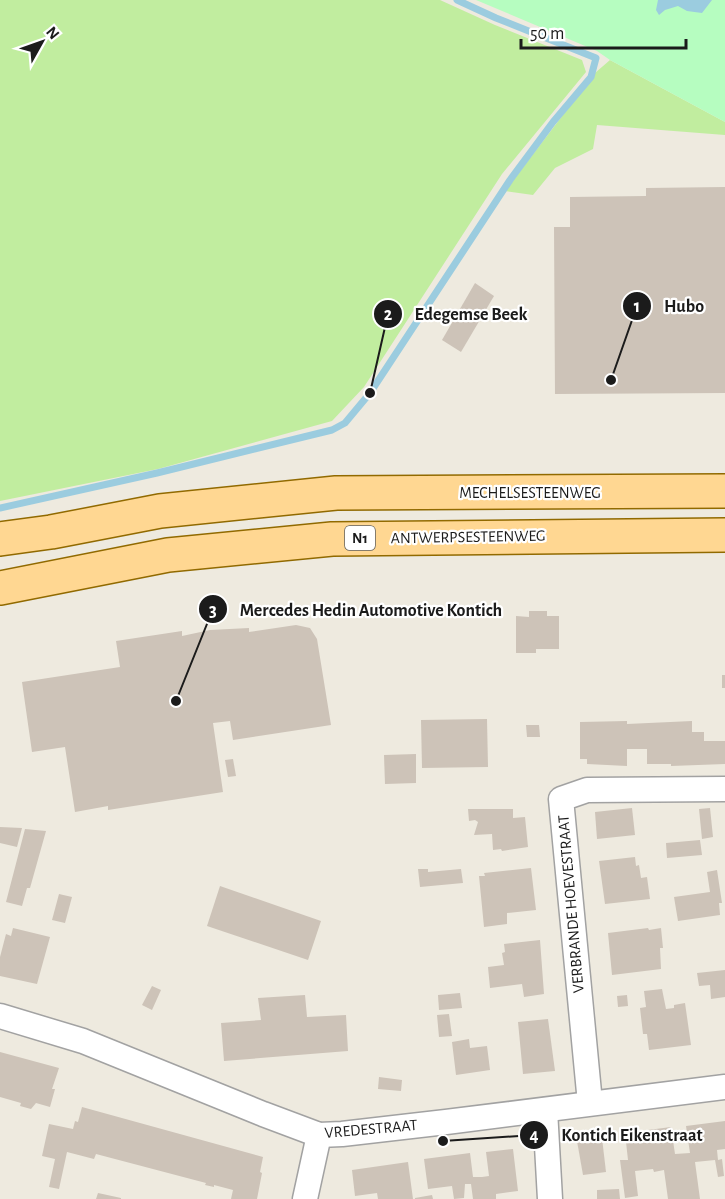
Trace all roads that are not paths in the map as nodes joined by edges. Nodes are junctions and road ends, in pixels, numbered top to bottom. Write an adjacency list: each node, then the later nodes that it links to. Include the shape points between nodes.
1 (725, 491): 3 (main road, MECHELSESTEENWEG, via 336,493 160,511)
2 (725, 535): 4 (main road, ANTWERPSESTEENWEG / N1, via 332,539 168,555)
3 (0, 539)
4 (0, 588)
5 (725, 789): 8 (street, VERBRANDE HOEVESTRAAT, via 587,790 561,799)
6 (0, 1016): 10 (street, VREDESTRAAT, via 83,1041)
7 (725, 1087): 8 (street, VREDESTRAAT)
8 (590, 1103): 9 (street, VREDESTRAAT)
9 (545, 1110): 10 (street, VREDESTRAAT); 12 (street)
10 (319, 1135): 11 (street)
11 (305, 1199)
12 (550, 1199)

